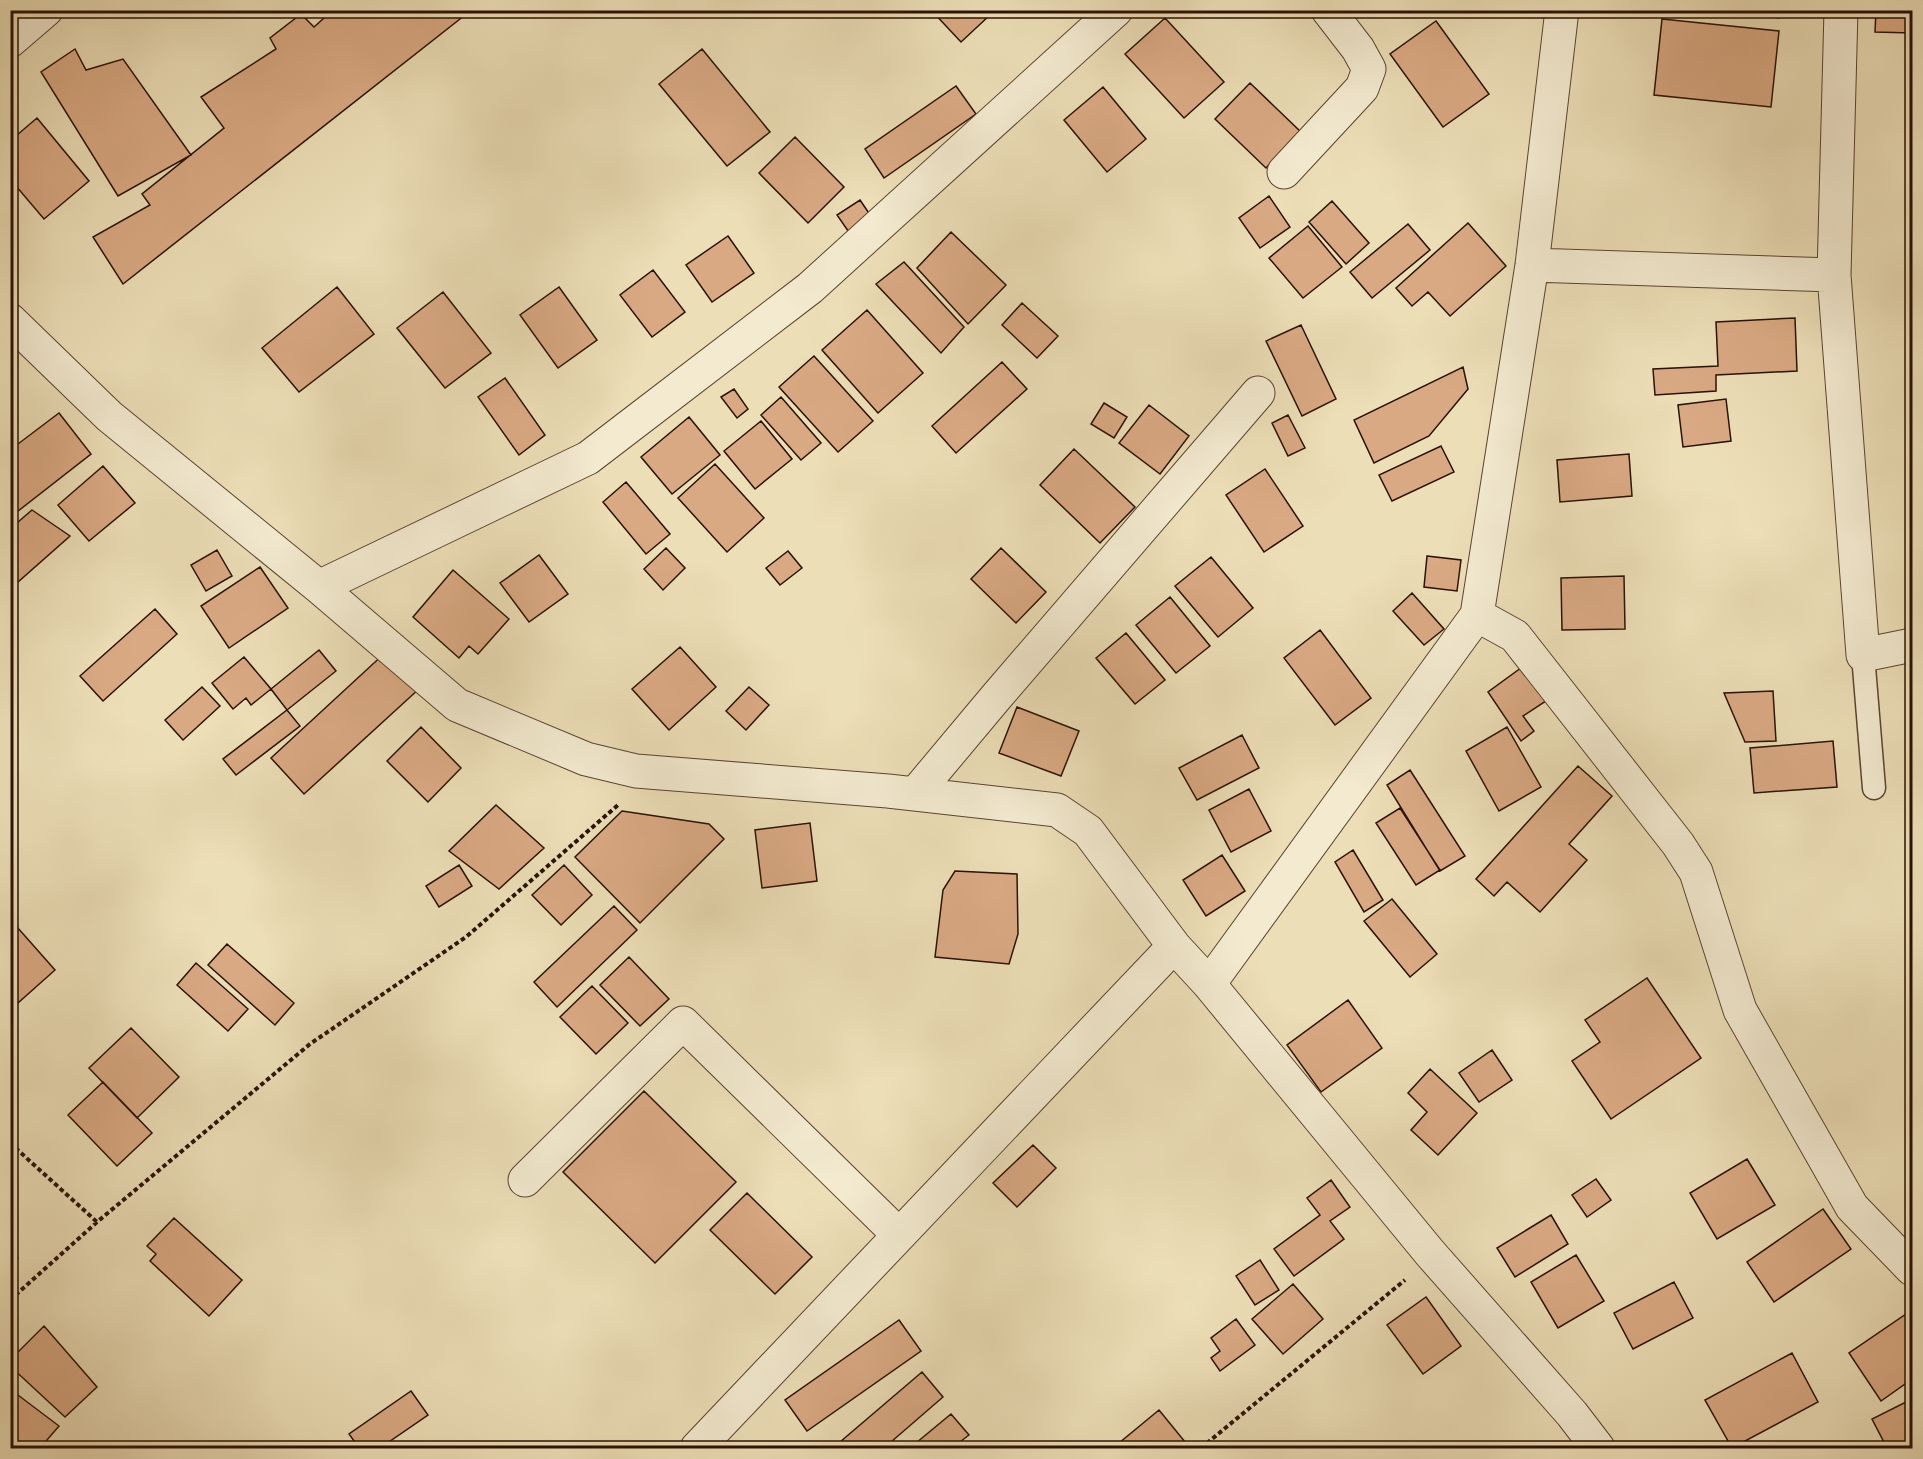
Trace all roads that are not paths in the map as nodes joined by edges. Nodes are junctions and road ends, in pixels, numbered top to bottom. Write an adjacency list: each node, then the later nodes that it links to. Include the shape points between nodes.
1 (46, 10): 6 (street)
2 (1116, 10): 12 (street, via 810,288 588,458)
3 (1328, 10): 7 (street, via 1369,69 1362,88)
4 (1562, 10): 8 (street)
5 (1841, 10): 9 (street)
6 (10, 41)
7 (1284, 172)
8 (1532, 265): 9 (street); 13 (street)
9 (1834, 275): 15 (street)
10 (10, 320): 12 (street, via 109,416)
11 (1258, 393): 17 (street)
12 (319, 587): 17 (street, via 457,705 586,759 636,771)
13 (1477, 615): 19 (street); 22 (street, via 1515,636 1678,844 1696,872 1740,1010 1852,1207)
14 (1912, 645): 15 (street)
15 (1863, 655): 16 (lane)
16 (1874, 788)
17 (915, 794): 18 (street, via 1057,810 1088,831)
18 (1174, 946): 19 (street); 21 (street)
19 (1209, 984): 24 (street, via 1430,1253 1572,1414)
20 (525, 1180): 21 (street, via 683,1023)
21 (899, 1235): 23 (street)
22 (1912, 1269)
23 (696, 1449)
24 (1598, 1449)

